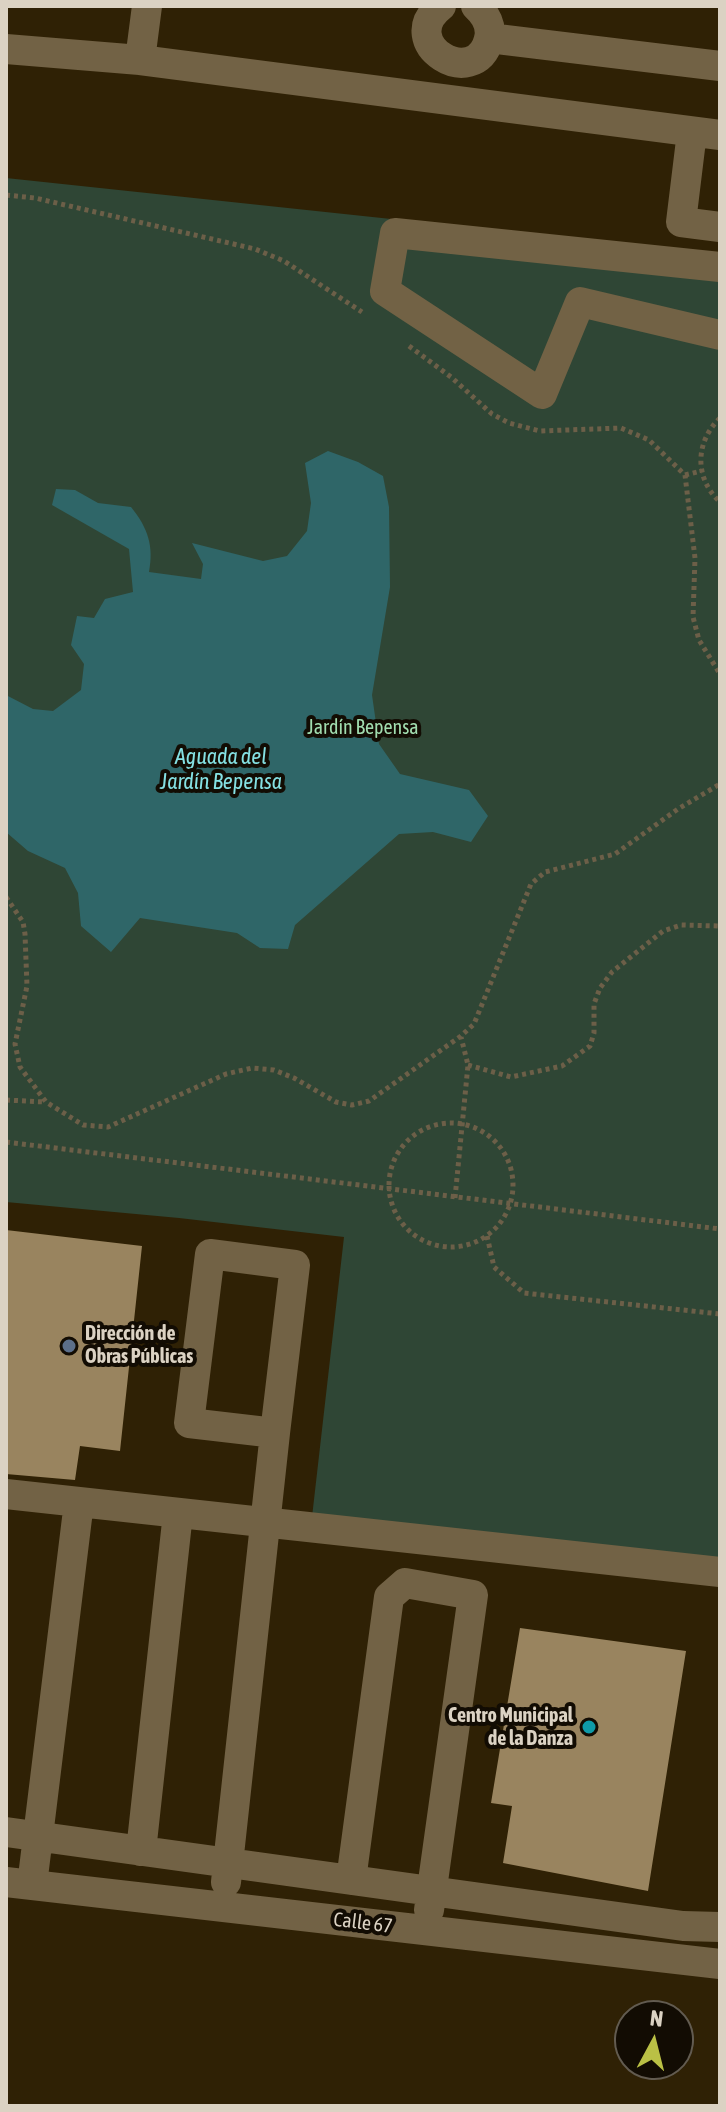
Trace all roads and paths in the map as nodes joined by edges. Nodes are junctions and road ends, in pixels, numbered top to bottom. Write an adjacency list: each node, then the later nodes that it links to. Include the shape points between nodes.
1 (147, 6): 6 (street)
2 (441, 6): 4 (street, via 431,17 428,36 443,59 471,60)
3 (476, 6): 4 (street, via 487,19)
4 (489, 38): 7 (street)
5 (6, 49): 6 (street)
6 (140, 60): 8 (street)
7 (720, 66)
8 (706, 134): 10 (street, via 681,222)
9 (6, 195): 12 (path, via 255,249 284,261)
10 (720, 227)
11 (720, 267): 13 (street, via 395,233 385,291 542,394 580,302)
12 (368, 317)
13 (720, 335)
14 (400, 340): 17 (path, via 509,423 540,431 621,428 649,440)
15 (720, 418): 16 (path, via 706,434)
16 (701, 471): 17 (path); 18 (path, via 706,487)
17 (685, 475): 19 (path, via 695,558 693,617 699,640)
18 (720, 502)
19 (720, 674)
20 (720, 784): 23 (path, via 615,854 545,872 531,884 474,1024)
21 (6, 897): 26 (path, via 25,934 27,986 15,1044 20,1067)
22 (720, 926): 24 (path, via 681,925 663,931 612,972 594,1004 590,1046 562,1066 511,1077)
23 (461, 1036): 24 (path); 26 (path, via 369,1101 352,1105 274,1070 252,1068 226,1074 108,1127 83,1125)
24 (468, 1065): 27 (path)
25 (6, 1100): 26 (path)
26 (46, 1102)
27 (462, 1124): 29 (path, via 429,1126 411,1137 397,1153); 30 (path); 31 (path, via 487,1133 501,1147 514,1184)
28 (6, 1142): 29 (path)
29 (389, 1190): 30 (path); 33 (path, via 396,1214 427,1242 469,1245)
30 (455, 1198): 31 (path)
31 (510, 1204): 32 (path); 33 (path, via 502,1222)
32 (720, 1229)
33 (487, 1236): 34 (path, via 494,1267 524,1293)
34 (720, 1314)
35 (275, 1433): 35 (street, via 295,1265 210,1254 189,1423); 39 (street)
36 (6, 1494): 37 (street)
37 (79, 1502): 38 (street); 42 (street)
38 (178, 1513): 39 (street); 43 (street)
39 (266, 1523): 40 (street); 44 (street)
40 (720, 1572)
41 (6, 1832): 42 (street)
42 (38, 1837): 43 (street); 46 (street)
43 (141, 1851): 44 (street)
44 (228, 1863): 45 (street); 48 (street)
45 (351, 1880): 47 (street); 47 (street, via 389,1597 405,1583 473,1595)
46 (19, 1884): 48 (street, Calle 67)
47 (432, 1891): 49 (street); 50 (street)
48 (224, 1907): 50 (street, Calle 67)
49 (720, 1927)
50 (426, 1931): 51 (street, Calle 67)
51 (720, 1964)

